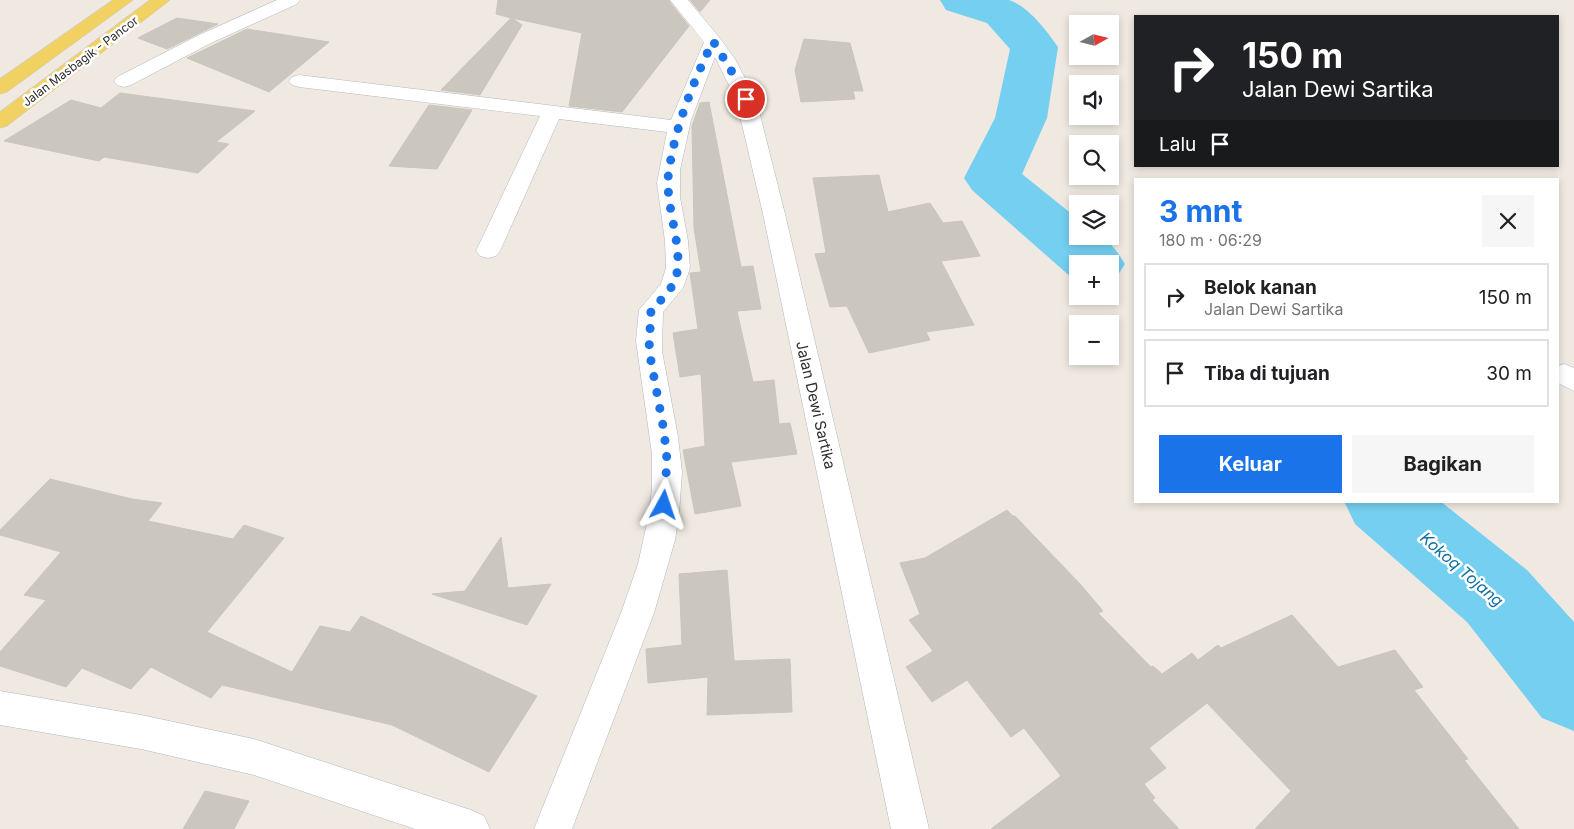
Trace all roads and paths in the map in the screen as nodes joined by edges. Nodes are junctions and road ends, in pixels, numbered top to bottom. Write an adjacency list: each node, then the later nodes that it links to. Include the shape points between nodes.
1 (124, 0): 8 (main road, Jalan Masbagik - Pancor)
2 (161, 0): 10 (main road, Jalan Masbagik - Pancor)
3 (291, 0): 6 (street)
4 (679, 0): 5 (street, Jalan Dewi Sartika)
5 (713, 41): 11 (street); 16 (street, Jalan Dewi Sartika, via 746,99)
6 (124, 81)
7 (299, 81): 9 (street)
8 (0, 88)
9 (552, 112): 11 (street); 12 (street)
10 (0, 122)
11 (677, 127): 15 (street, via 668,172 678,266 675,281 651,310 649,350 667,460 660,531 634,623)
12 (488, 251)
13 (0, 708): 14 (street, via 142,732 254,757)
14 (471, 829)
15 (554, 829)
16 (910, 829)

